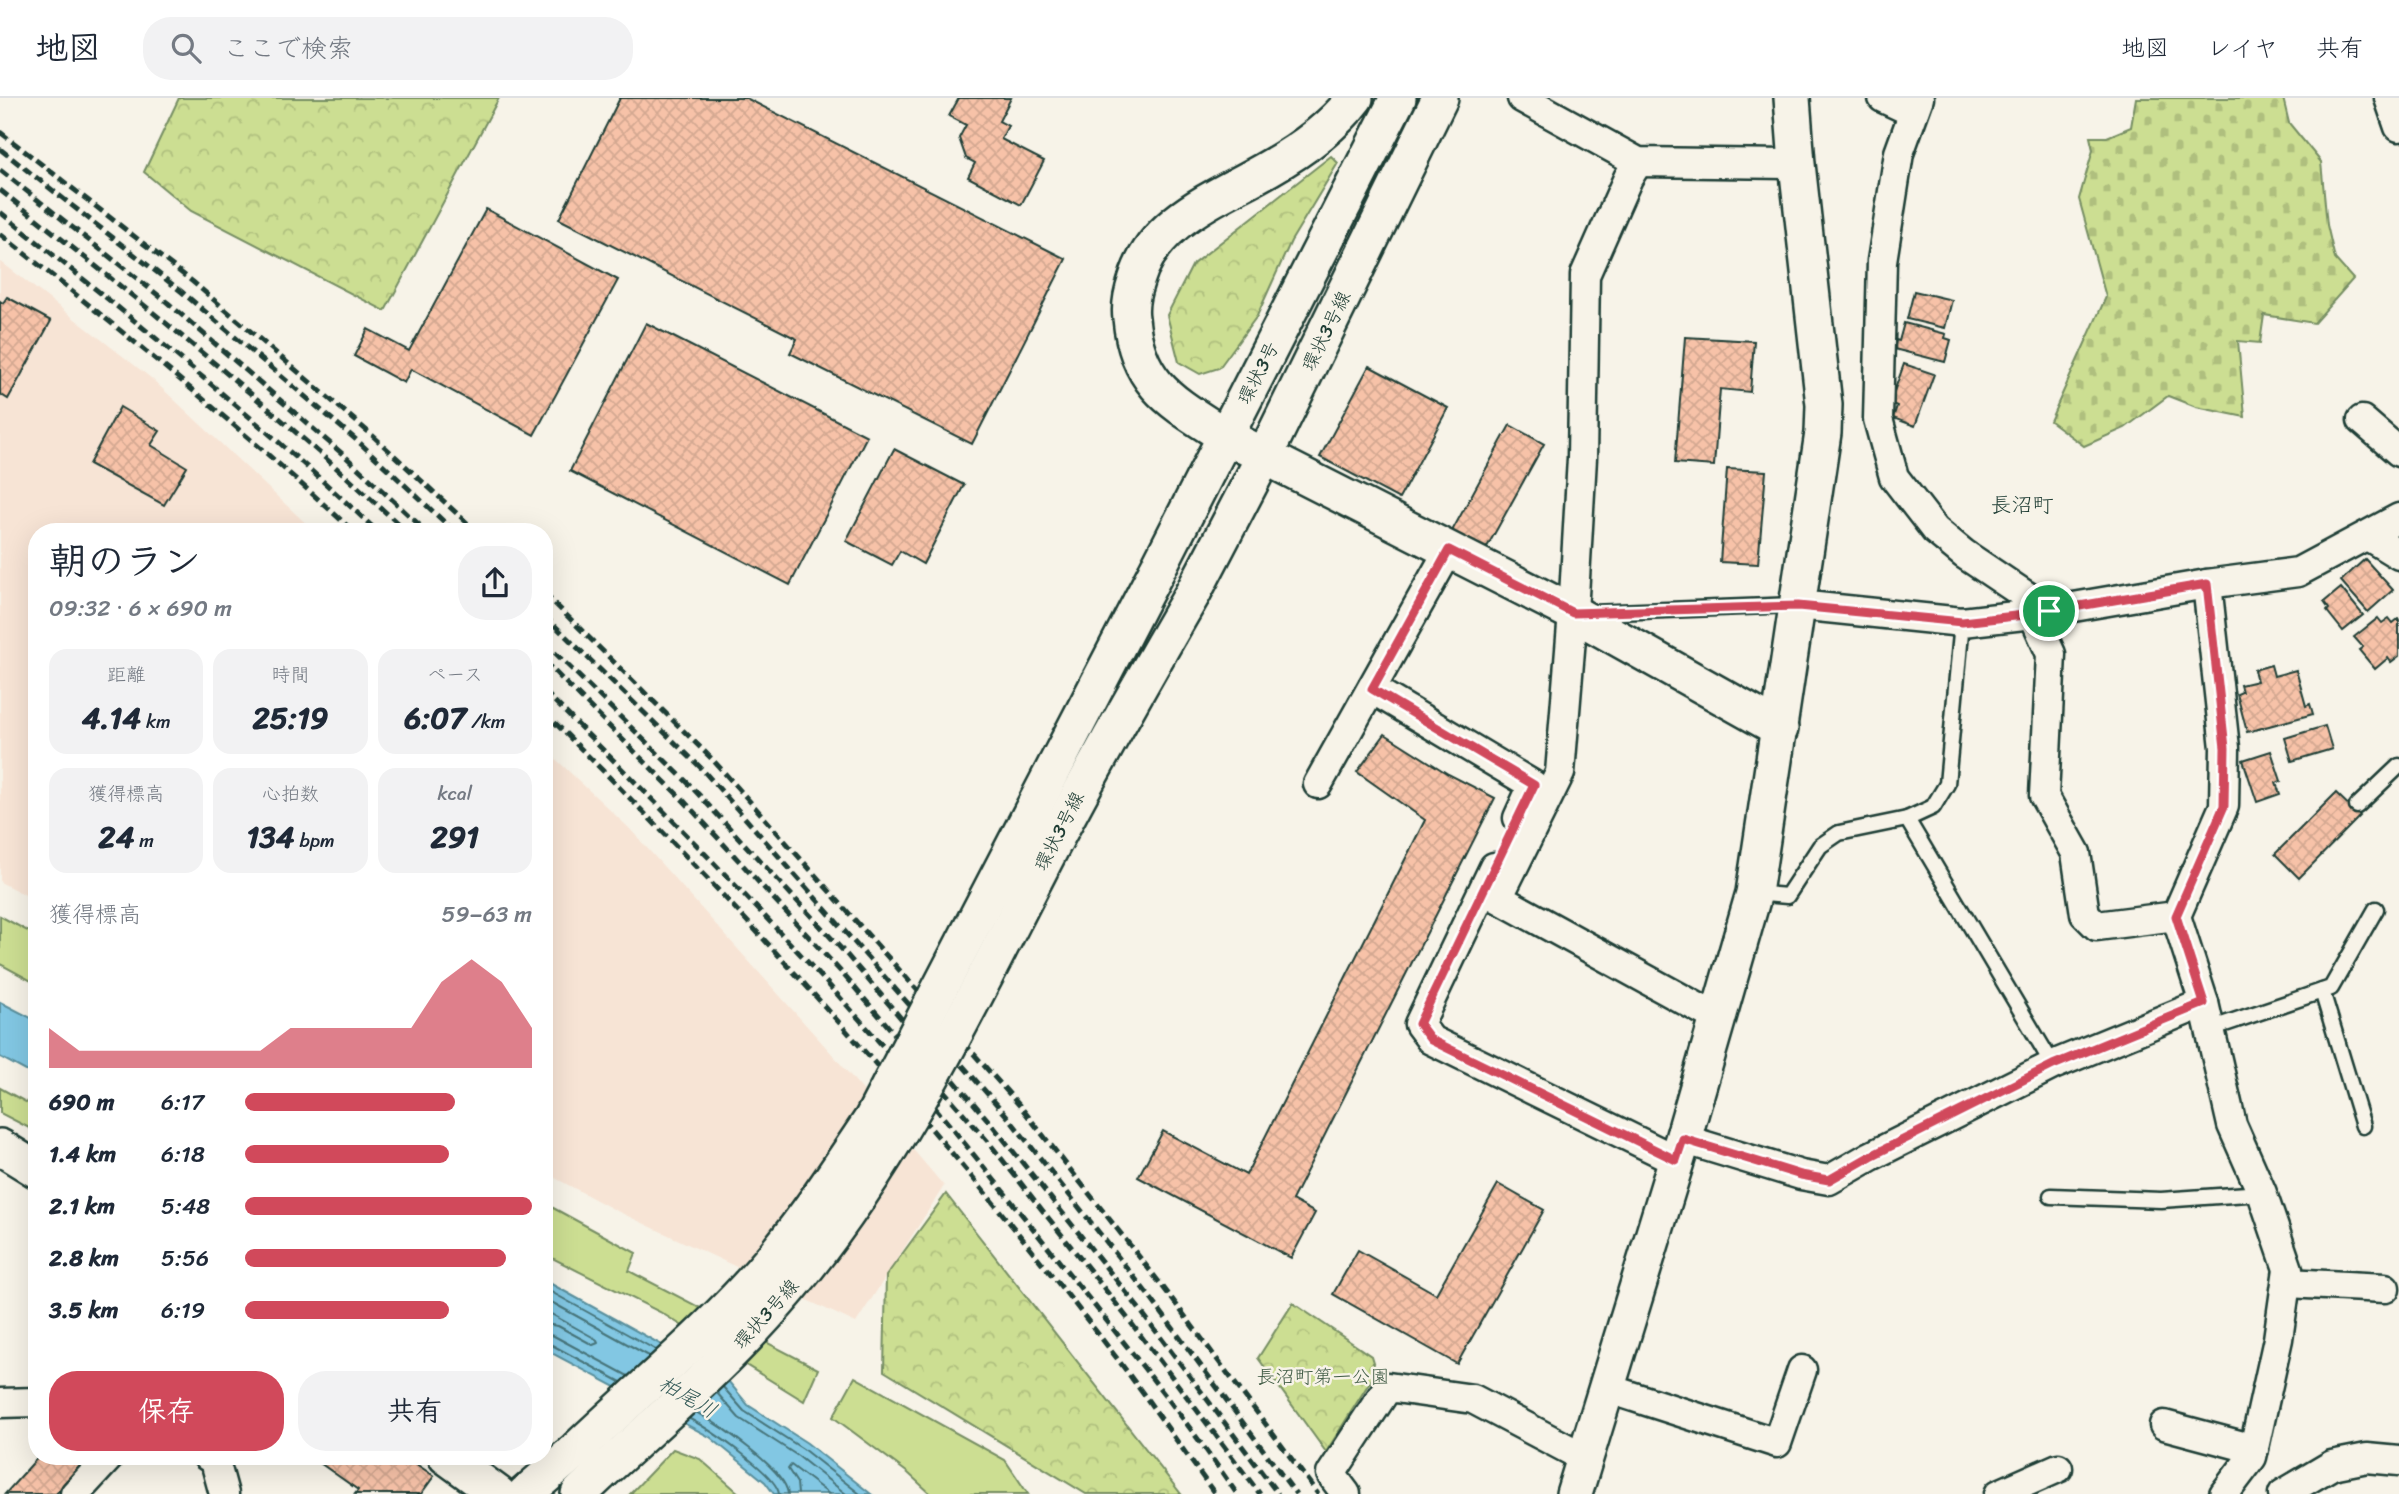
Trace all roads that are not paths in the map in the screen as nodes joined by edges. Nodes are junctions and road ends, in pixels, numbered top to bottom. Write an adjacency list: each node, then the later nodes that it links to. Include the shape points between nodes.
1 (1355, 98): 13 (street, via 1296,152 1191,211 1164,232 1139,271 1130,314 1142,363 1172,402)
2 (1398, 98): 13 (street, 環状3号)
3 (1440, 98): 15 (street, 環状3号線)
4 (1522, 98): 10 (street)
5 (1793, 98): 11 (street)
6 (1883, 98): 8 (street)
7 (2389, 98): 9 (street)
8 (1916, 105): 24 (street, via 1899,153 1882,261 1878,419 1894,477 1935,530)
9 (2399, 127)
10 (1638, 162): 11 (street); 23 (street, via 1585,275)
11 (1797, 164): 22 (street, via 1824,405)
12 (2362, 420): 14 (street)
13 (1226, 436): 15 (street); 20 (street, 環状3号)
14 (2399, 452)
15 (1265, 455): 18 (street); 59 (street, 環状3号線, bridge, via 1193,593 1094,764 969,1007 900,1130 846,1214 790,1289 735,1350)
16 (2399, 518): 17 (street)
17 (2368, 536): 19 (street); 21 (street, via 2298,572)
18 (1449, 550): 23 (street); 26 (street)
19 (2399, 555)
20 (1156, 572): 63 (street, 環状3号線, bridge, via 916,1037 872,1119 825,1190 775,1256 724,1310)
21 (2207, 584): 24 (street); 34 (street, via 2225,748 2224,806)
22 (1798, 606): 23 (lane); 25 (street); 27 (street)
23 (1573, 613): 27 (street); 37 (street, via 1560,773 1498,898)
24 (2041, 613): 25 (street); 34 (street, via 2051,654 2044,796 2076,853 2085,914 2098,926)
25 (1962, 622): 31 (lane, via 1947,784 1933,807)
26 (1372, 689): 29 (street); 41 (street, via 1534,785 1419,1024 1431,1040)
27 (1780, 729): 32 (street)
28 (2399, 766): 30 (lane)
29 (1318, 784)
30 (2357, 806)
31 (1907, 819): 32 (lane, via 1839,833 1820,846 1787,896); 38 (lane)
32 (1754, 893): 37 (street)
33 (2376, 909): 35 (lane, via 2331,988)
34 (2176, 916): 36 (street)
35 (2322, 991): 36 (lane); 39 (lane)
36 (2207, 1016): 38 (street); 43 (street, via 2232,1125)
37 (1717, 1018): 41 (street)
38 (2053, 1065): 41 (street, via 1829,1180)
39 (2363, 1126)
40 (0, 1147): 42 (street)
41 (1679, 1149): 48 (street)
42 (28, 1164)
43 (2262, 1194): 44 (lane, via 2161,1200); 45 (street, via 2288,1269)
44 (2051, 1196)
45 (2287, 1283): 46 (street); 52 (street)
46 (2385, 1288)
47 (1802, 1370): 48 (street, via 1777,1443)
48 (1606, 1388): 53 (street)
49 (28, 1402): 50 (street)
50 (0, 1404)
51 (2164, 1425): 52 (street)
52 (2254, 1449): 67 (street)
53 (1585, 1458): 64 (street, via 1473,1399 1388,1387 1331,1474); 65 (street)
54 (2399, 1461): 68 (street, via 2367,1458 2332,1465)
55 (102, 1465): 60 (street)
56 (216, 1465): 61 (street)
57 (458, 1465): 62 (street)
58 (2058, 1468): 66 (street)
59 (590, 1484)
60 (75, 1494)
61 (224, 1494)
62 (498, 1494)
63 (525, 1494)
64 (1346, 1494)
65 (1574, 1494)
66 (1999, 1494)
67 (2224, 1494)
68 (2283, 1494)

